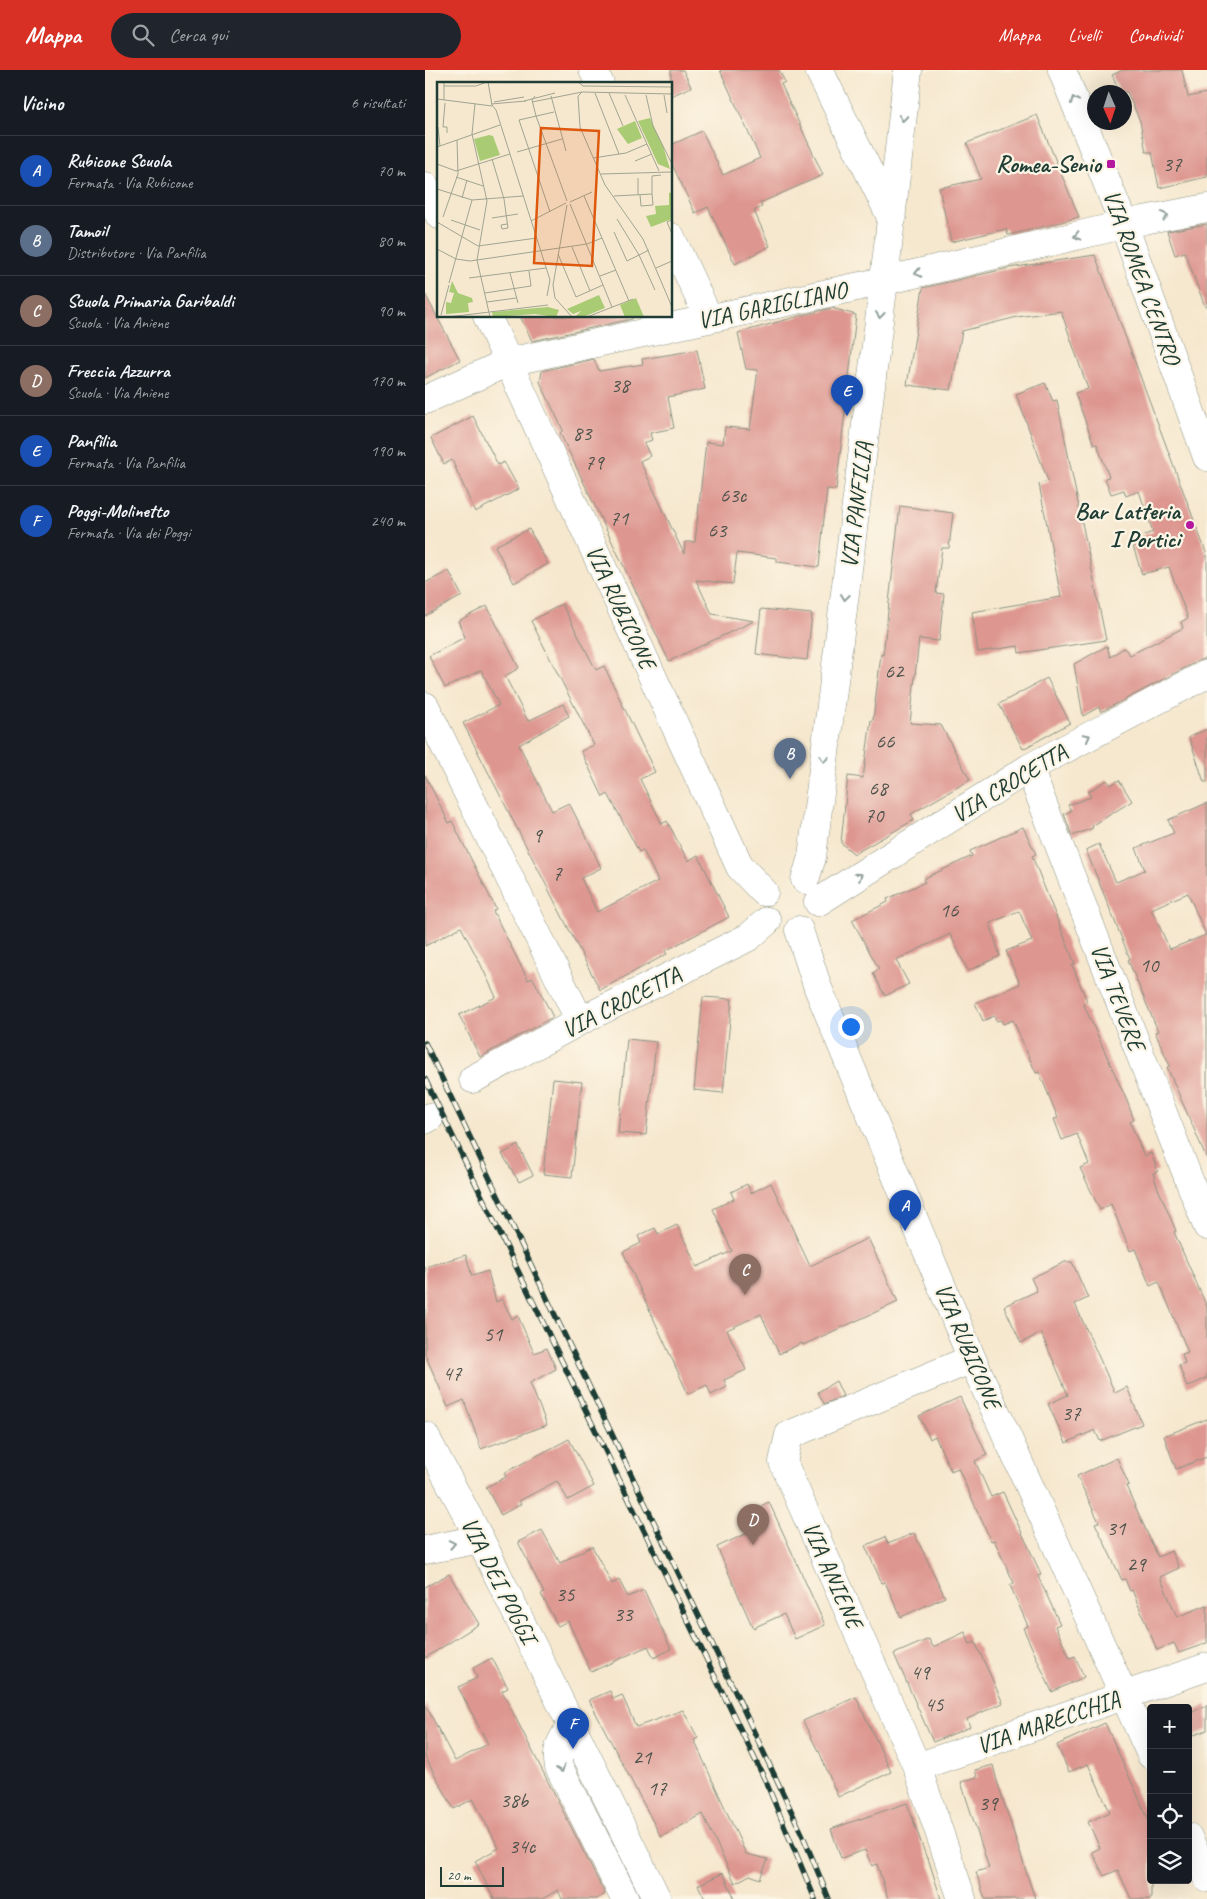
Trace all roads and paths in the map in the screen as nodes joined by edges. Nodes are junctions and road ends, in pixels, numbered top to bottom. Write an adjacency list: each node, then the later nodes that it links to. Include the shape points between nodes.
1 (593, 70): 5 (street)
2 (819, 70): 9 (street)
3 (908, 70): 9 (street, VIA PANFILIA, one-way to 9)
4 (1062, 70): 10 (street, VIA ROMEA CENTRO, one-way to 4)
5 (599, 82)
6 (425, 186): 8 (street)
7 (1207, 208): 10 (street, VIA GARIGLIANO, one-way to 7)
8 (437, 211)
9 (892, 219): 12 (street, VIA PANFILIA)
10 (1124, 224): 12 (street, VIA GARIGLIANO, one-way to 12); 17 (street, VIA ROMEA CENTRO)
11 (673, 241): 14 (street)
12 (884, 281): 14 (street, VIA GARIGLIANO); 22 (street, VIA PANFILIA, one-way to 22, via 812,856)
13 (488, 318): 15 (street, VIA RUBICONE)
14 (709, 319): 15 (street, VIA GARIGLIANO)
15 (508, 362): 16 (street, VIA GARIGLIANO); 23 (street, VIA RUBICONE, via 740,867)
16 (425, 400)
17 (1199, 409): 18 (street, VIA ROMEA CENTRO)
18 (1207, 457)
19 (1207, 674): 21 (street, VIA CROCETTA, one-way to 19)
20 (425, 706): 26 (street)
21 (1029, 768): 22 (street, VIA CROCETTA, one-way to 21); 28 (street, VIA TEVERE)
22 (812, 891): 23 (street, via 797,876 787,876 777,878); 25 (street, via 817,911 807,926)
23 (764, 892): 24 (street, via 761,907)
24 (767, 922): 25 (street, via 782,931); 26 (street, VIA CROCETTA, via 749,937)
25 (799, 930): 29 (street, VIA RUBICONE, via 818,988)
26 (580, 1022): 27 (street, VIA CROCETTA)
27 (473, 1079)
28 (1207, 1226)
29 (973, 1359): 34 (street, VIA RUBICONE); 37 (street, VIA ANIENE, via 789,1435 783,1462)
30 (425, 1436): 31 (street, VIA DEI POGGI)
31 (480, 1539): 32 (street, one-way to 31); 35 (street, VIA DEI POGGI)
32 (425, 1550)
33 (1207, 1667): 34 (street, VIA MARECCHIA)
34 (1124, 1696): 36 (street, VIA RUBICONE); 37 (street, VIA MARECCHIA)
35 (571, 1725): 40 (street, one-way to 40, via 558,1748 559,1767); 41 (street, VIA DEI POGGI)
36 (1148, 1749)
37 (917, 1767): 42 (street, VIA ANIENE)
38 (1189, 1839): 39 (street)
39 (1207, 1878)
40 (625, 1899)
41 (657, 1899)
42 (962, 1899)

